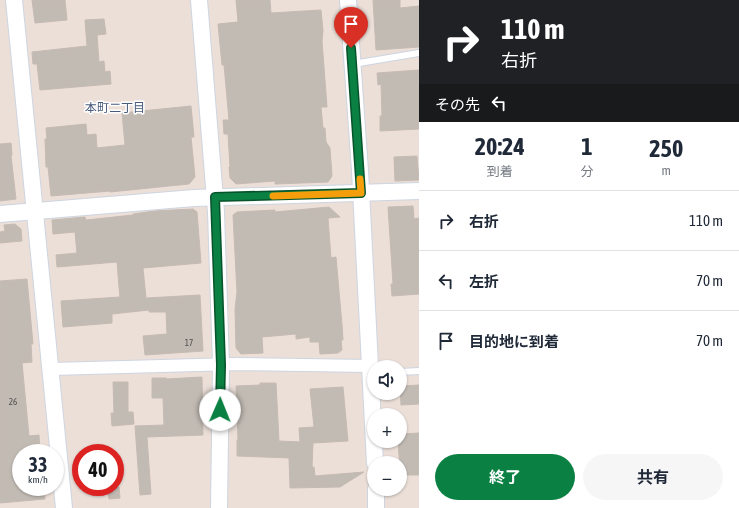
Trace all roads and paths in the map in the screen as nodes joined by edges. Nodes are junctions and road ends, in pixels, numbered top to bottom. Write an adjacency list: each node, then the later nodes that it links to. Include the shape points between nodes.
1 (14, 0): 9 (street)
2 (199, 0): 8 (street)
3 (348, 0): 5 (street)
4 (419, 53): 5 (lane)
5 (353, 64): 7 (street)
6 (419, 191): 7 (street)
7 (361, 193): 8 (street); 11 (street)
8 (215, 197): 9 (street); 12 (street)
9 (36, 210): 10 (street); 13 (street)
10 (0, 214)
11 (370, 360)
12 (221, 365): 13 (street); 14 (street); 21 (street)
13 (50, 370): 20 (street)
14 (367, 371)
15 (419, 371): 16 (lane)
16 (407, 372)
17 (372, 400): 18 (street)
18 (374, 456)
19 (376, 496): 22 (street)
20 (64, 508)
21 (219, 508)
22 (376, 508)

